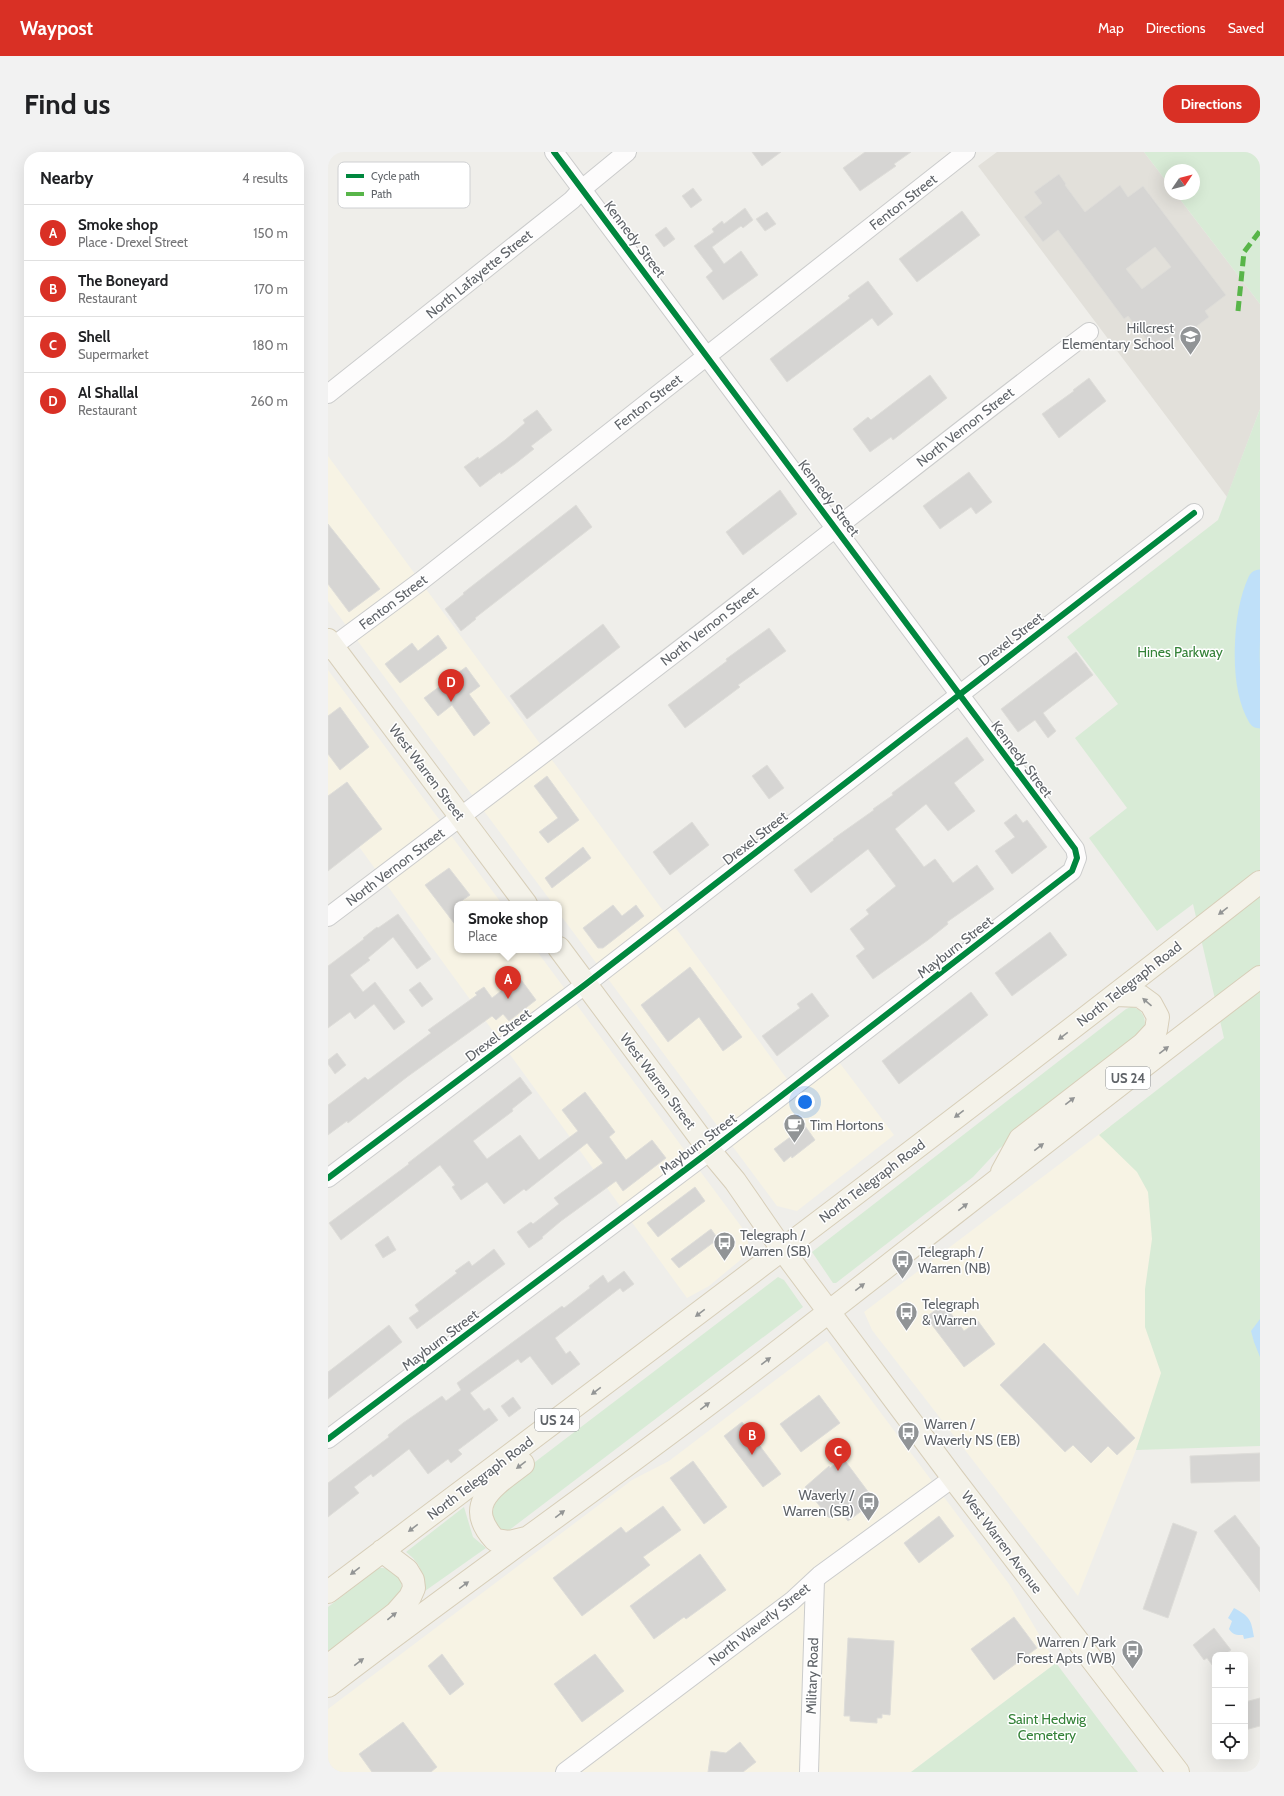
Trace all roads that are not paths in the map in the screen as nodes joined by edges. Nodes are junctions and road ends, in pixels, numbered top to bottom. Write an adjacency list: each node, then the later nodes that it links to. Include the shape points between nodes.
1 (554, 152): 4 (street, Kennedy Street)
2 (627, 152): 4 (street, North Lafayette Street)
3 (966, 152): 6 (street, Fenton Street)
4 (582, 189): 6 (street, Kennedy Street); 7 (street, North Lafayette Street)
5 (1089, 332): 9 (street, North Vernon Street)
6 (707, 355): 9 (street, Kennedy Street); 10 (street, Fenton Street, via 421,581)
7 (328, 394)
8 (1194, 513): 11 (street, Drexel Street)
9 (837, 528): 11 (street, Kennedy Street); 12 (street, North Vernon Street)
10 (329, 645): 12 (main road, West Warren Street)
11 (959, 695): 13 (street, Kennedy Street, via 1075,849); 19 (street, Drexel Street)
12 (460, 817): 15 (main road, West Warren Street); 16 (street, North Vernon Street)
13 (1076, 862): 21 (street, Mayburn Street, via 1072,871)
14 (1257, 885): 20 (main road, North Telegraph Road / US 24, one-way to 20)
15 (524, 901)
16 (328, 917)
17 (562, 952): 19 (main road, West Warren Street)
18 (1260, 977): 23 (main road, US 24, one-way to 18)
19 (586, 984): 21 (main road, West Warren Street); 22 (street, Drexel Street)
20 (1116, 995): 23 (main road, one-way to 20, via 1020,1139 1143,1044 1156,1030 1158,1017 1151,1004 1140,996); 24 (main road, North Telegraph Road / US 24, one-way to 24)
21 (710, 1151): 24 (main road, West Warren Street, via 735,1181); 27 (street, Mayburn Street)
22 (328, 1178)
23 (998, 1180): 26 (main road, US 24, one-way to 23)
24 (782, 1249): 25 (main road, North Telegraph Road / US 24); 26 (main road, West Warren Street)
25 (731, 1289): 29 (main road, one-way to 29, via 717,1319 501,1481 485,1497 480,1509 481,1519 486,1531 495,1540 509,1542); 30 (main road, North Telegraph Road / US 24, one-way to 30)
26 (829, 1311): 28 (main road, West Warren Avenue); 29 (main road, US 24, one-way to 26)
27 (328, 1439)
28 (954, 1478): 31 (street, North Waverly Street); 37 (main road, West Warren Avenue)
29 (529, 1537): 34 (main road, US 24, one-way to 29)
30 (382, 1551): 32 (main road, North Telegraph Road / US 24, one-way to 32); 33 (main road, one-way to 30, via 396,1613 410,1597 414,1588 407,1570)
31 (815, 1580): 35 (street, North Waverly Street, via 792,1601); 36 (street, Military Road)
32 (328, 1592)
33 (328, 1666)
34 (328, 1686)
35 (565, 1772)
36 (809, 1772)
37 (1178, 1772)

